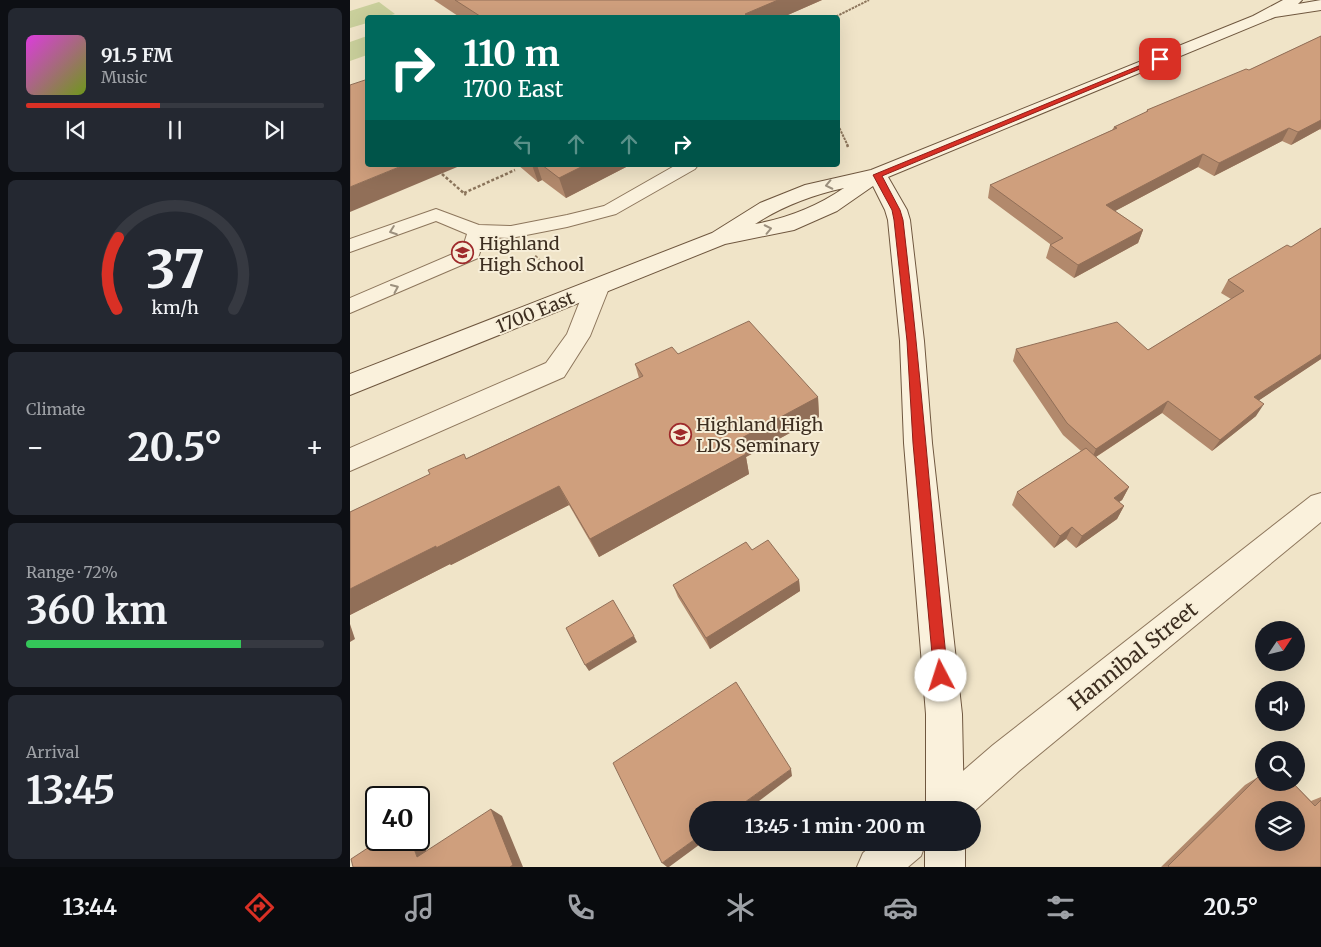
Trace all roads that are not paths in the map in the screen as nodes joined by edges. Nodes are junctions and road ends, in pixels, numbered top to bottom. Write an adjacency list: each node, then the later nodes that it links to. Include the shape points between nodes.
1 (1294, 0): 3 (street, 1700 East)
2 (1321, 5): 3 (street)
3 (1274, 12): 5 (street, 1700 East)
4 (685, 167): 6 (lane, via 610,210 511,232)
5 (877, 175): 8 (street, 1700 East, via 830,207 793,222 720,238); 13 (street, via 899,220 944,714)
6 (478, 231): 7 (lane, one-way to 7, via 436,215); 9 (lane, one-way to 6, via 471,254)
7 (350, 246)
8 (597, 288): 10 (street, 1700 East); 11 (street, via 578,336 555,370)
9 (350, 306)
10 (350, 385)
11 (350, 460)
12 (1321, 505): 14 (street, Hannibal Street)
13 (946, 801)
14 (956, 801)
15 (897, 851): 17 (street)
16 (945, 851): 18 (street)
17 (877, 867)
18 (945, 867)

